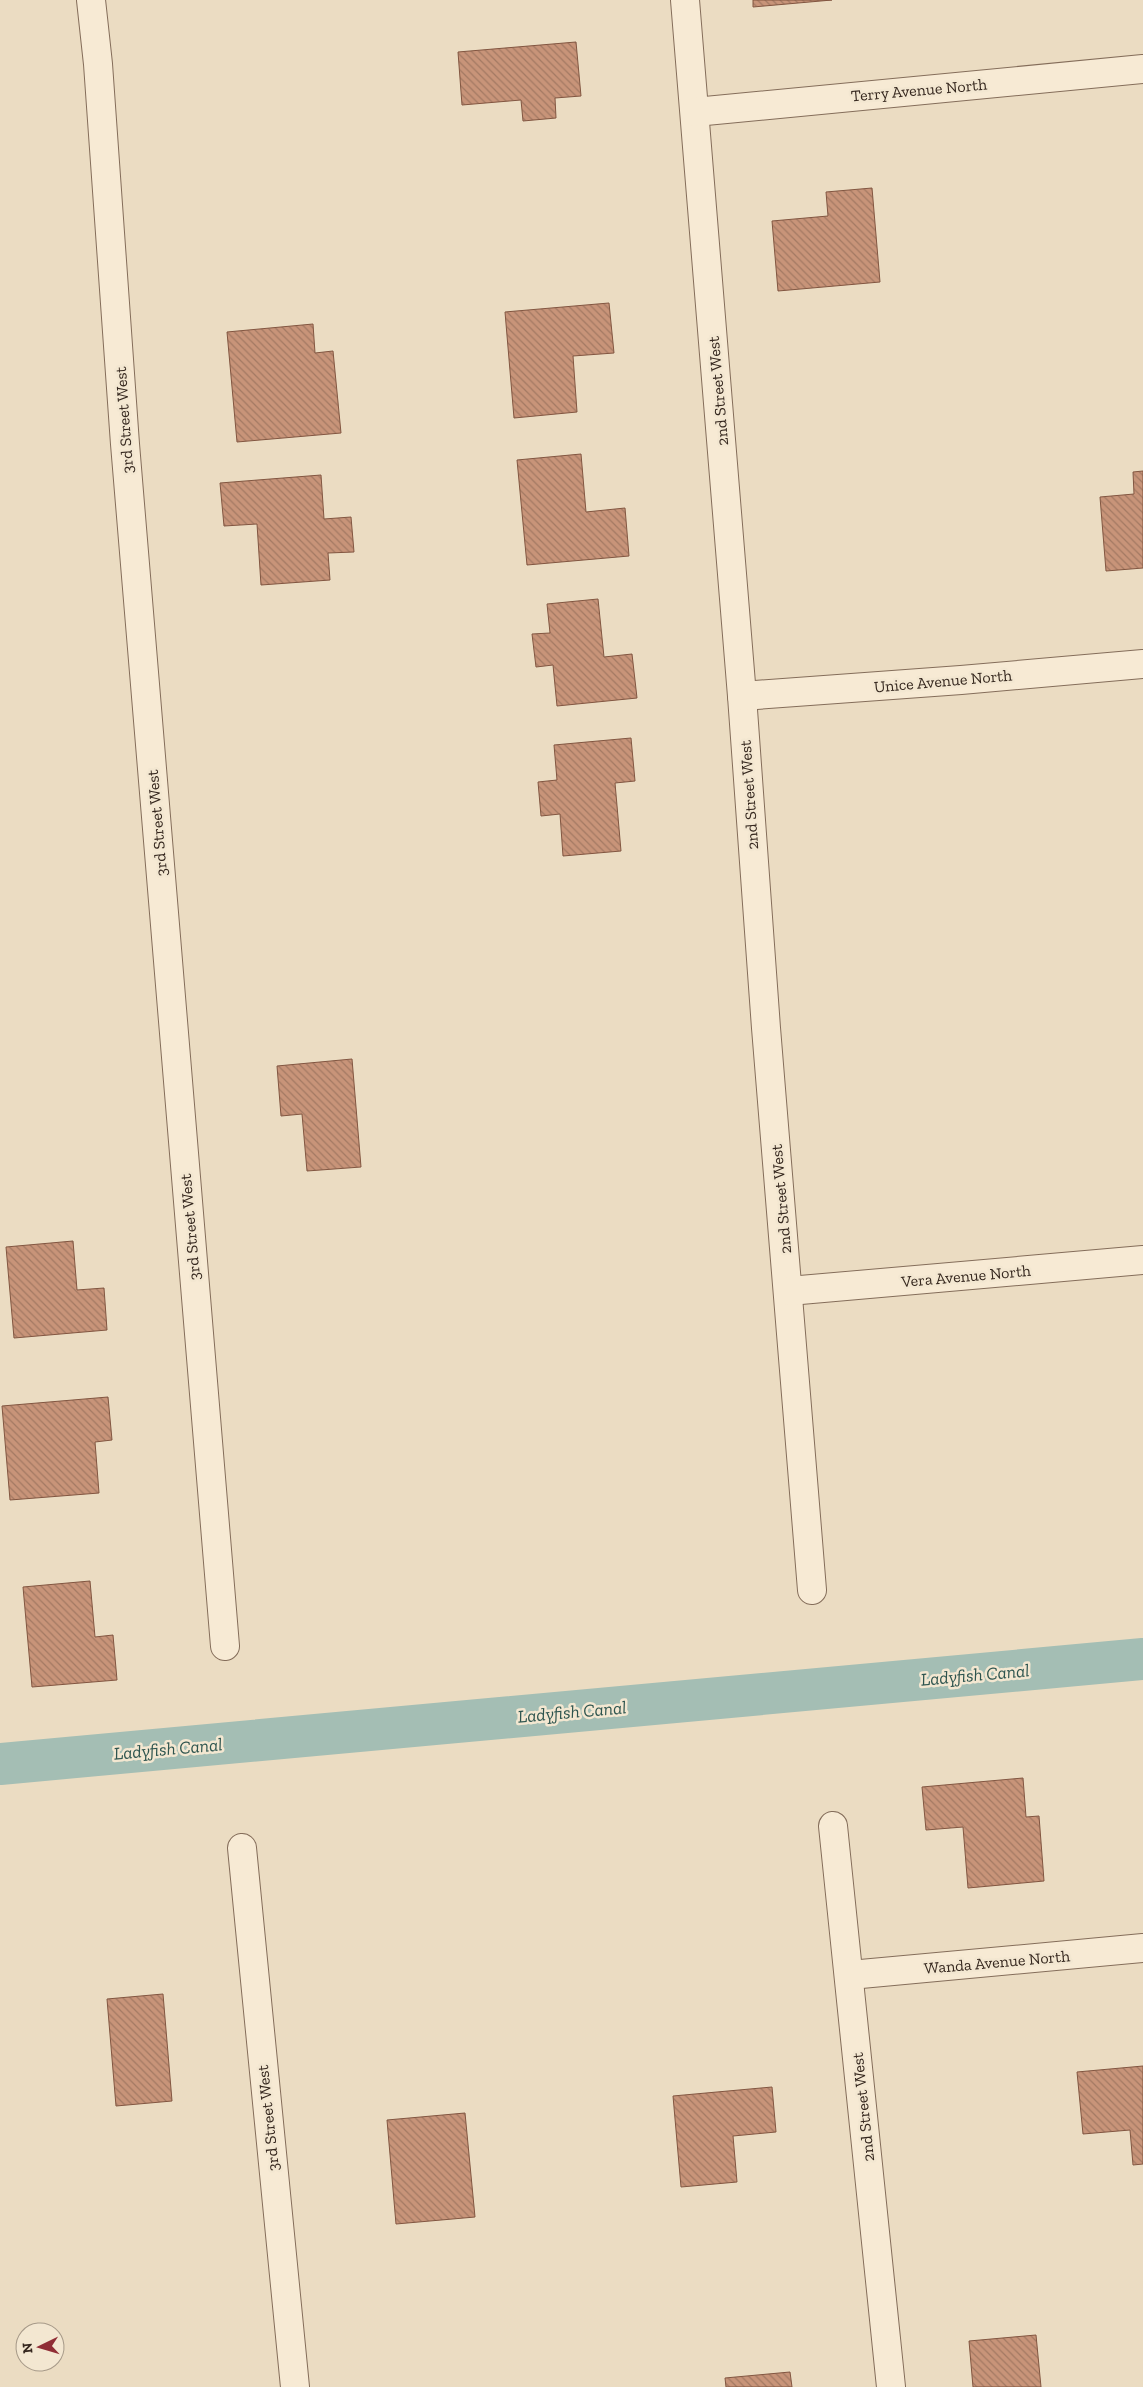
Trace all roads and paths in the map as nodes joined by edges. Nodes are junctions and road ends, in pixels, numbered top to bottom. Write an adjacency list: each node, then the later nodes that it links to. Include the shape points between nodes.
1 (91, 0): 10 (street, 3rd Street West)
2 (685, 0): 4 (street, 2nd Street West)
3 (1143, 69): 4 (street, Terry Avenue North)
4 (695, 112): 6 (street, 2nd Street West)
5 (1143, 664): 6 (street, Unice Avenue North)
6 (742, 696): 8 (street, 2nd Street West)
7 (1143, 1260): 8 (street, Vera Avenue North)
8 (789, 1291): 9 (street, 2nd Street West)
9 (812, 1590)
10 (225, 1646)
11 (833, 1826): 14 (street, 2nd Street West)
12 (242, 1848): 15 (street, 3rd Street West)
13 (1143, 1948): 14 (street, Wanda Avenue North)
14 (850, 1975): 16 (street, 2nd Street West)
15 (295, 2387)
16 (891, 2387)

